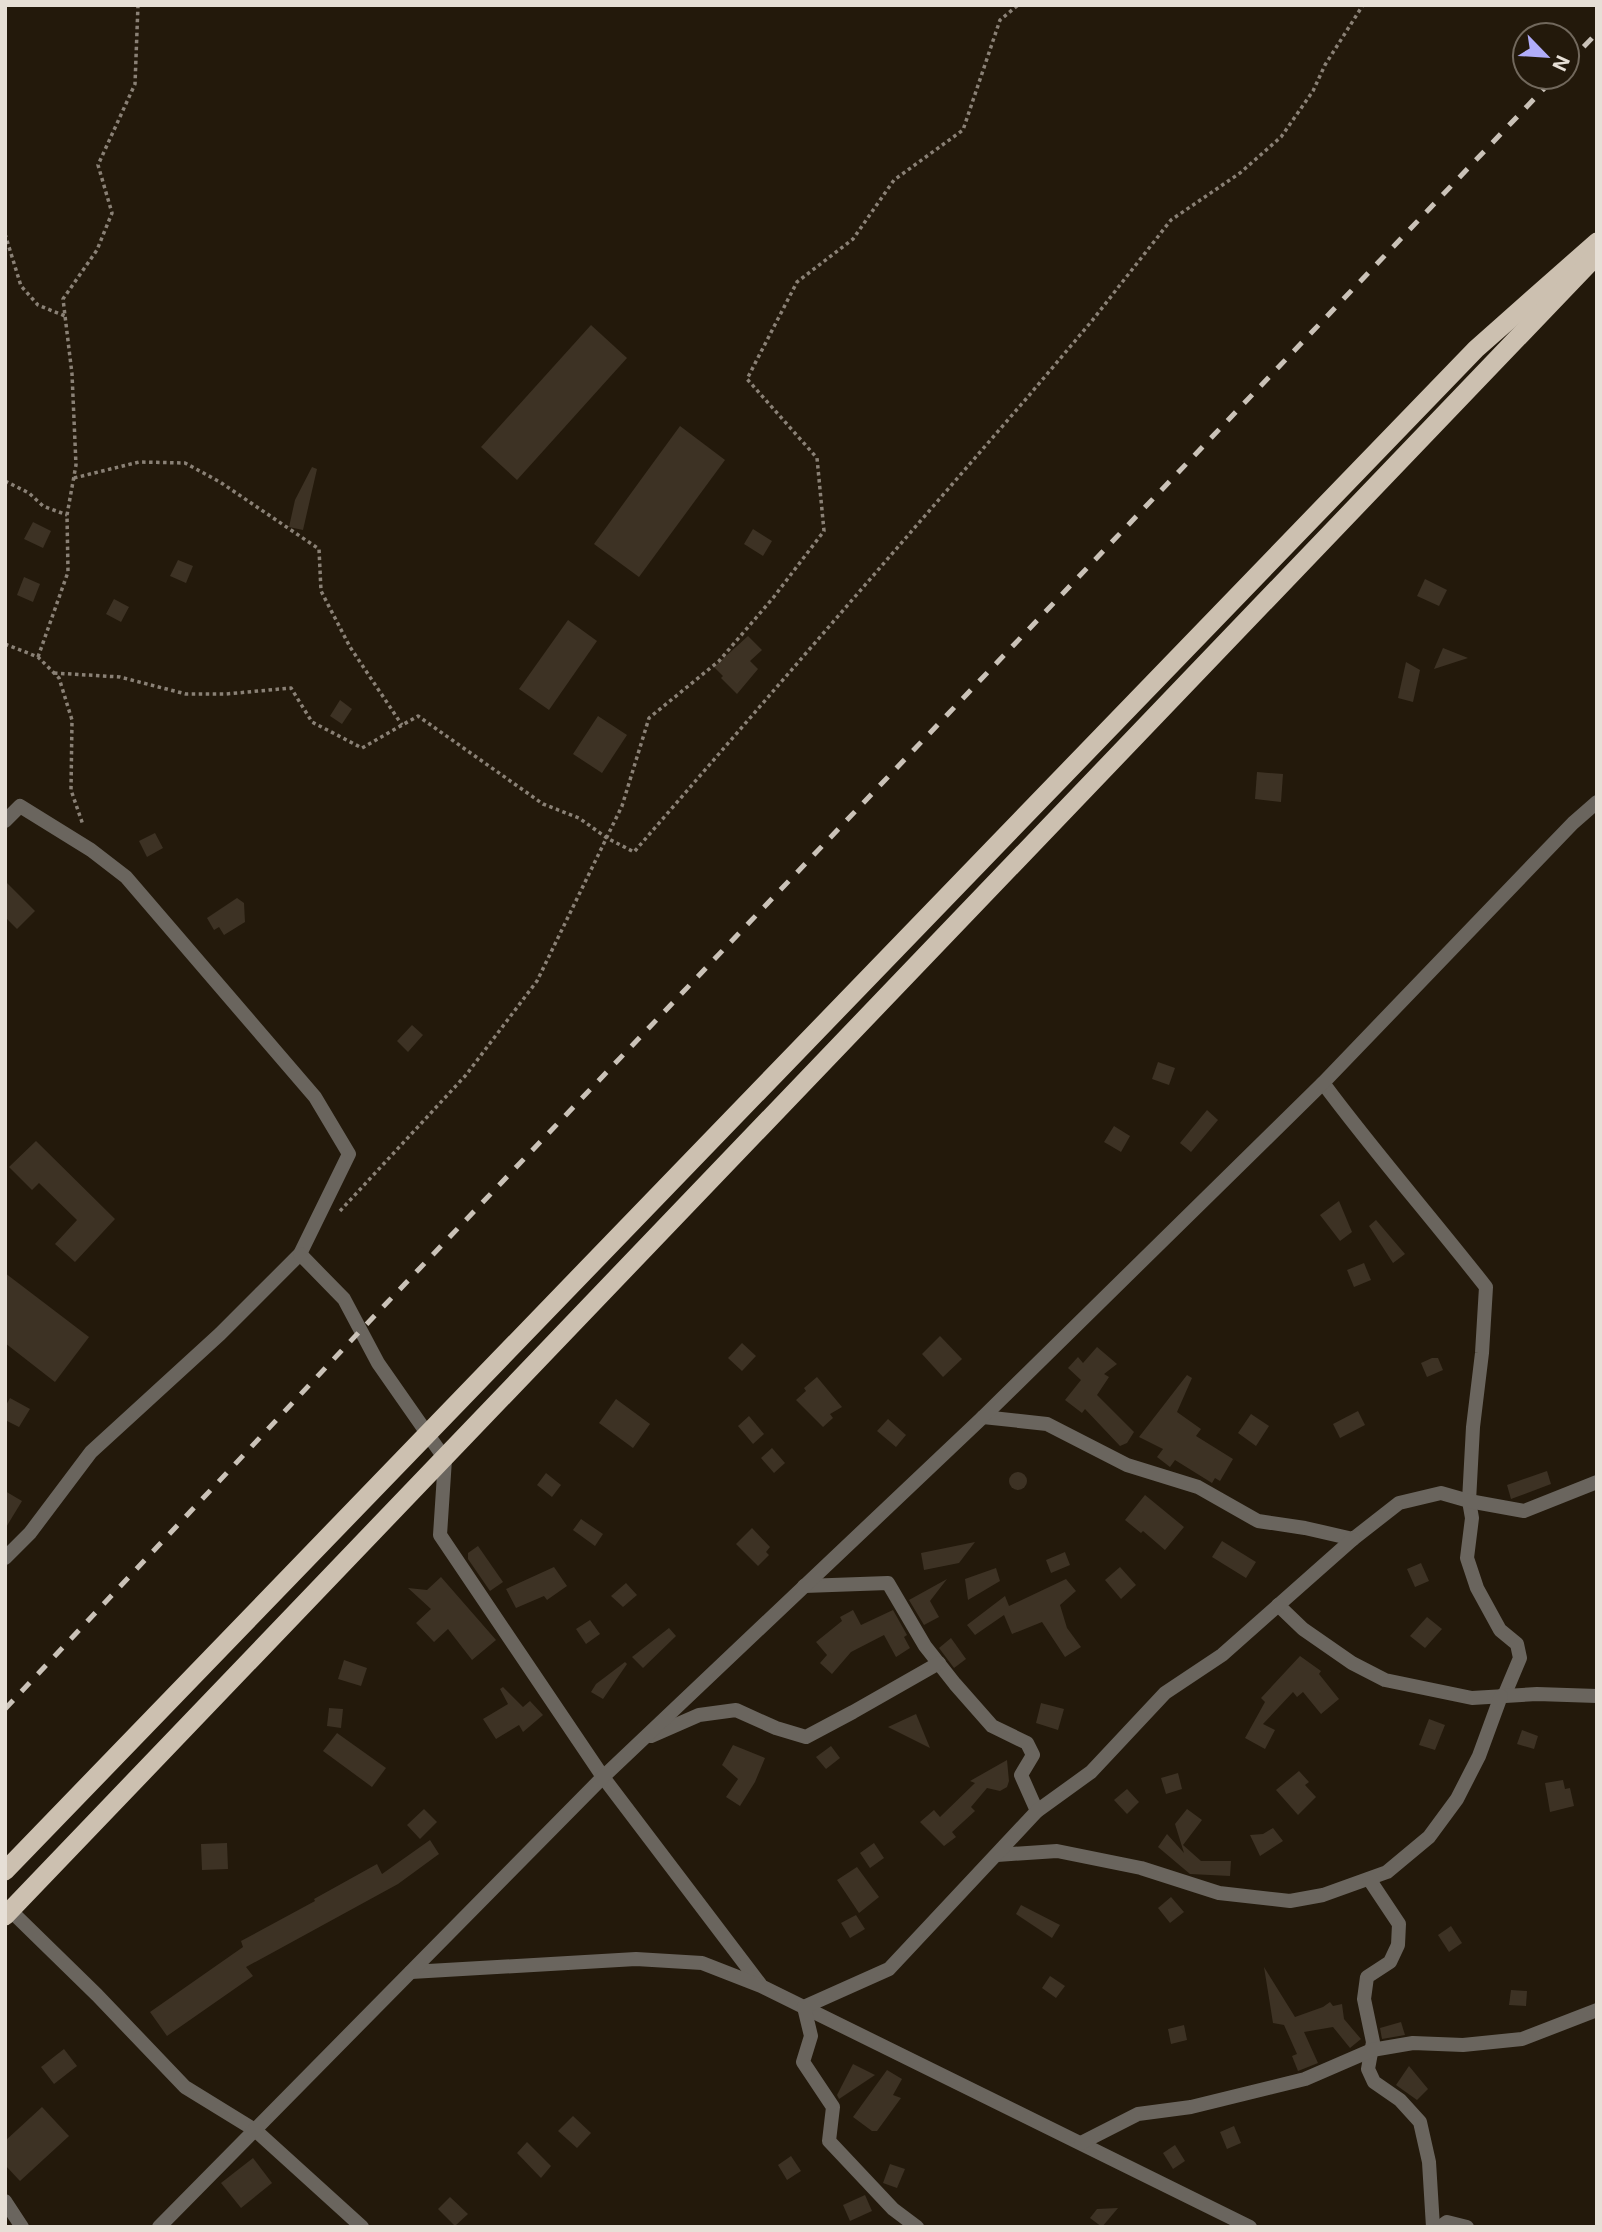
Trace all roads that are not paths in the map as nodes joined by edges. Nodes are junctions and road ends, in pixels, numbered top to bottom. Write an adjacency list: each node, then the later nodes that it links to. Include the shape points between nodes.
1 (1597, 242): 8 (highway, via 1466,359)
2 (1597, 255): 9 (highway)
3 (1597, 802): 5 (street)
4 (5, 821): 6 (street, via 20,806 126,877 315,1097 349,1154)
5 (1323, 1083): 7 (street); 11 (street, via 1486,1287)
6 (300, 1254): 8 (street, via 344,1299 378,1363); 13 (street, via 91,1452 30,1533)
7 (983, 1417): 12 (street, via 1047,1424 1127,1465 1198,1487 1258,1521); 14 (street)
8 (429, 1433): 9 (street); 23 (highway)
9 (445, 1459): 20 (street, via 440,1535); 25 (highway)
10 (1597, 1482): 11 (street, via 1524,1511)
11 (1469, 1502): 12 (street, via 1441,1493 1399,1503); 17 (street, via 1472,1518 1467,1558 1477,1588 1500,1630 1517,1644 1520,1658)
12 (1353, 1539): 15 (street)
13 (5, 1558)
14 (804, 1586): 16 (street, via 888,1583); 19 (street)
15 (1278, 1605): 17 (street, via 1303,1629 1385,1680 1472,1698); 21 (street, via 1222,1655 1166,1693 1091,1772)
16 (939, 1663): 19 (street, via 806,1737 736,1710 699,1715); 21 (street, via 992,1726 1027,1743 1033,1755 1021,1775)
17 (1502, 1696): 18 (street); 24 (street, via 1479,1756 1450,1809 1429,1837 1387,1872)
18 (1597, 1696)
19 (640, 1741): 20 (street)
20 (603, 1777): 26 (street); 27 (street)
21 (1038, 1811): 22 (street)
22 (997, 1855): 24 (street, via 1057,1851 1141,1868 1219,1893 1290,1901); 28 (street, via 889,1969)
23 (5, 1871)
24 (1369, 1879): 30 (street, via 1399,1924 1398,1945 1390,1962 1367,1977 1364,1999)
25 (8, 1913): 31 (street, via 97,1995 185,2087)
26 (411, 1972): 27 (street, via 636,1958 702,1963); 31 (street)
27 (761, 1986): 28 (street)
28 (804, 2007): 32 (street); 37 (street, via 811,2036 803,2062 833,2107 829,2141)
29 (1597, 2010): 30 (street, via 1522,2039 1463,2045 1413,2043)
30 (1371, 2050): 32 (street, via 1305,2078 1191,2107 1138,2114); 39 (street, via 1368,2069 1374,2082 1400,2099 1420,2122 1429,2162)
31 (255, 2130): 35 (street); 36 (street)
32 (1081, 2143): 38 (street)
33 (5, 2201): 34 (street)
34 (22, 2227)
35 (159, 2227)
36 (362, 2227)
37 (917, 2227)
38 (1250, 2227)
39 (1433, 2227)
40 (1440, 2227): 41 (street, via 1447,2222)
41 (1467, 2227)

